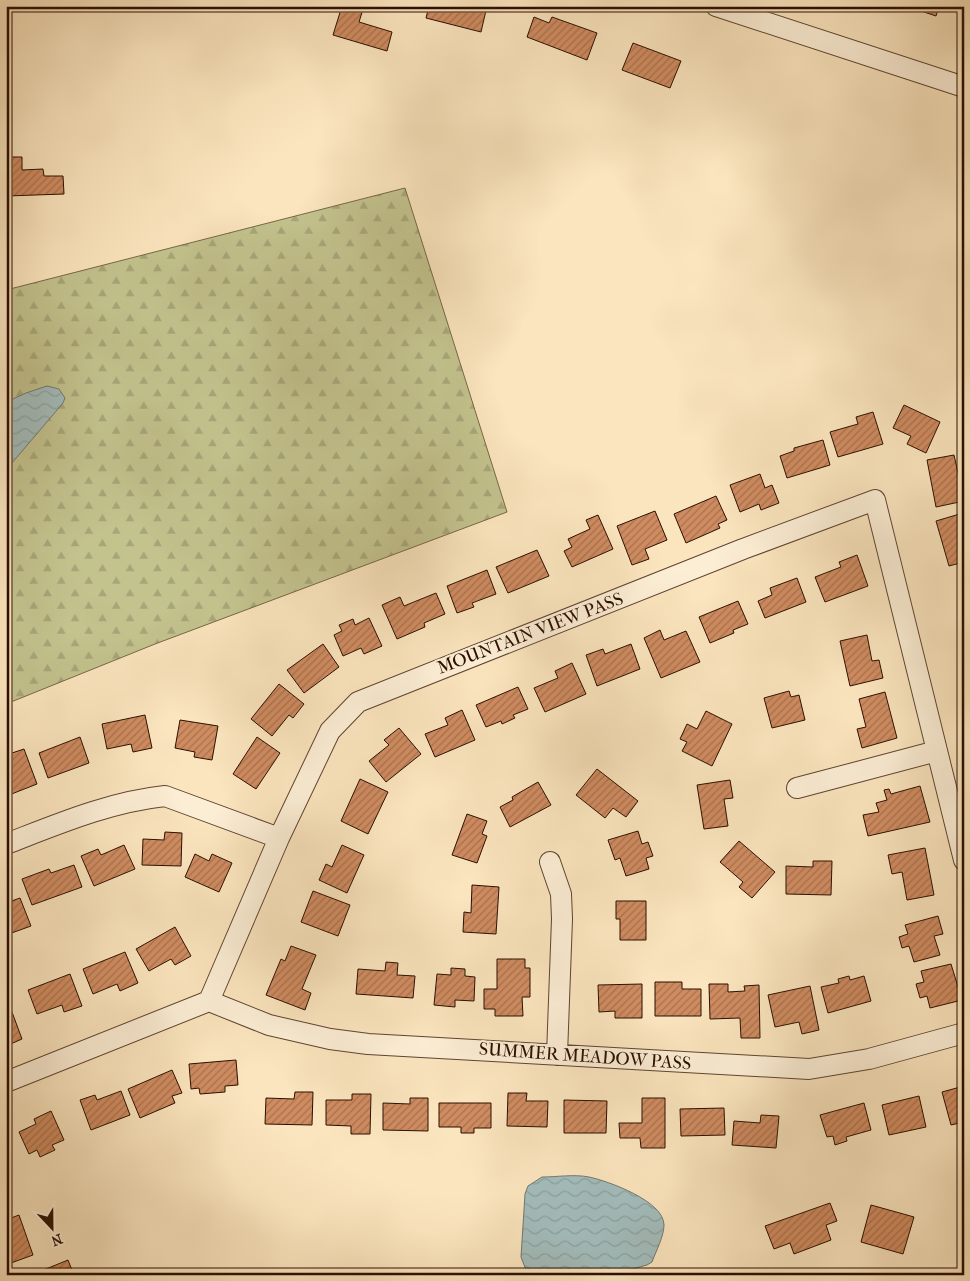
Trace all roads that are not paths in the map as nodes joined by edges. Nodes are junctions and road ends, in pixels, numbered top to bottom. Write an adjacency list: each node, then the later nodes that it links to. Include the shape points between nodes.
1 (716, 6): 2 (street)
2 (964, 87)
3 (937, 751): 4 (street); 5 (street, MOUNTAIN VIEW PASS, via 876,500 743,549 358,702 330,730); 7 (street, MOUNTAIN VIEW PASS)
4 (797, 788)
5 (279, 838): 6 (street, via 165,796 84,814); 9 (street, MOUNTAIN VIEW PASS)
6 (6, 844)
7 (964, 860)
8 (550, 862): 11 (street, via 558,882 562,910)
9 (209, 1001): 11 (street, SUMMER MEADOW PASS, via 269,1025 330,1039); 12 (street)
10 (964, 1033): 11 (street, SUMMER MEADOW PASS, via 869,1059 809,1069)
11 (557, 1056)
12 (6, 1082)

